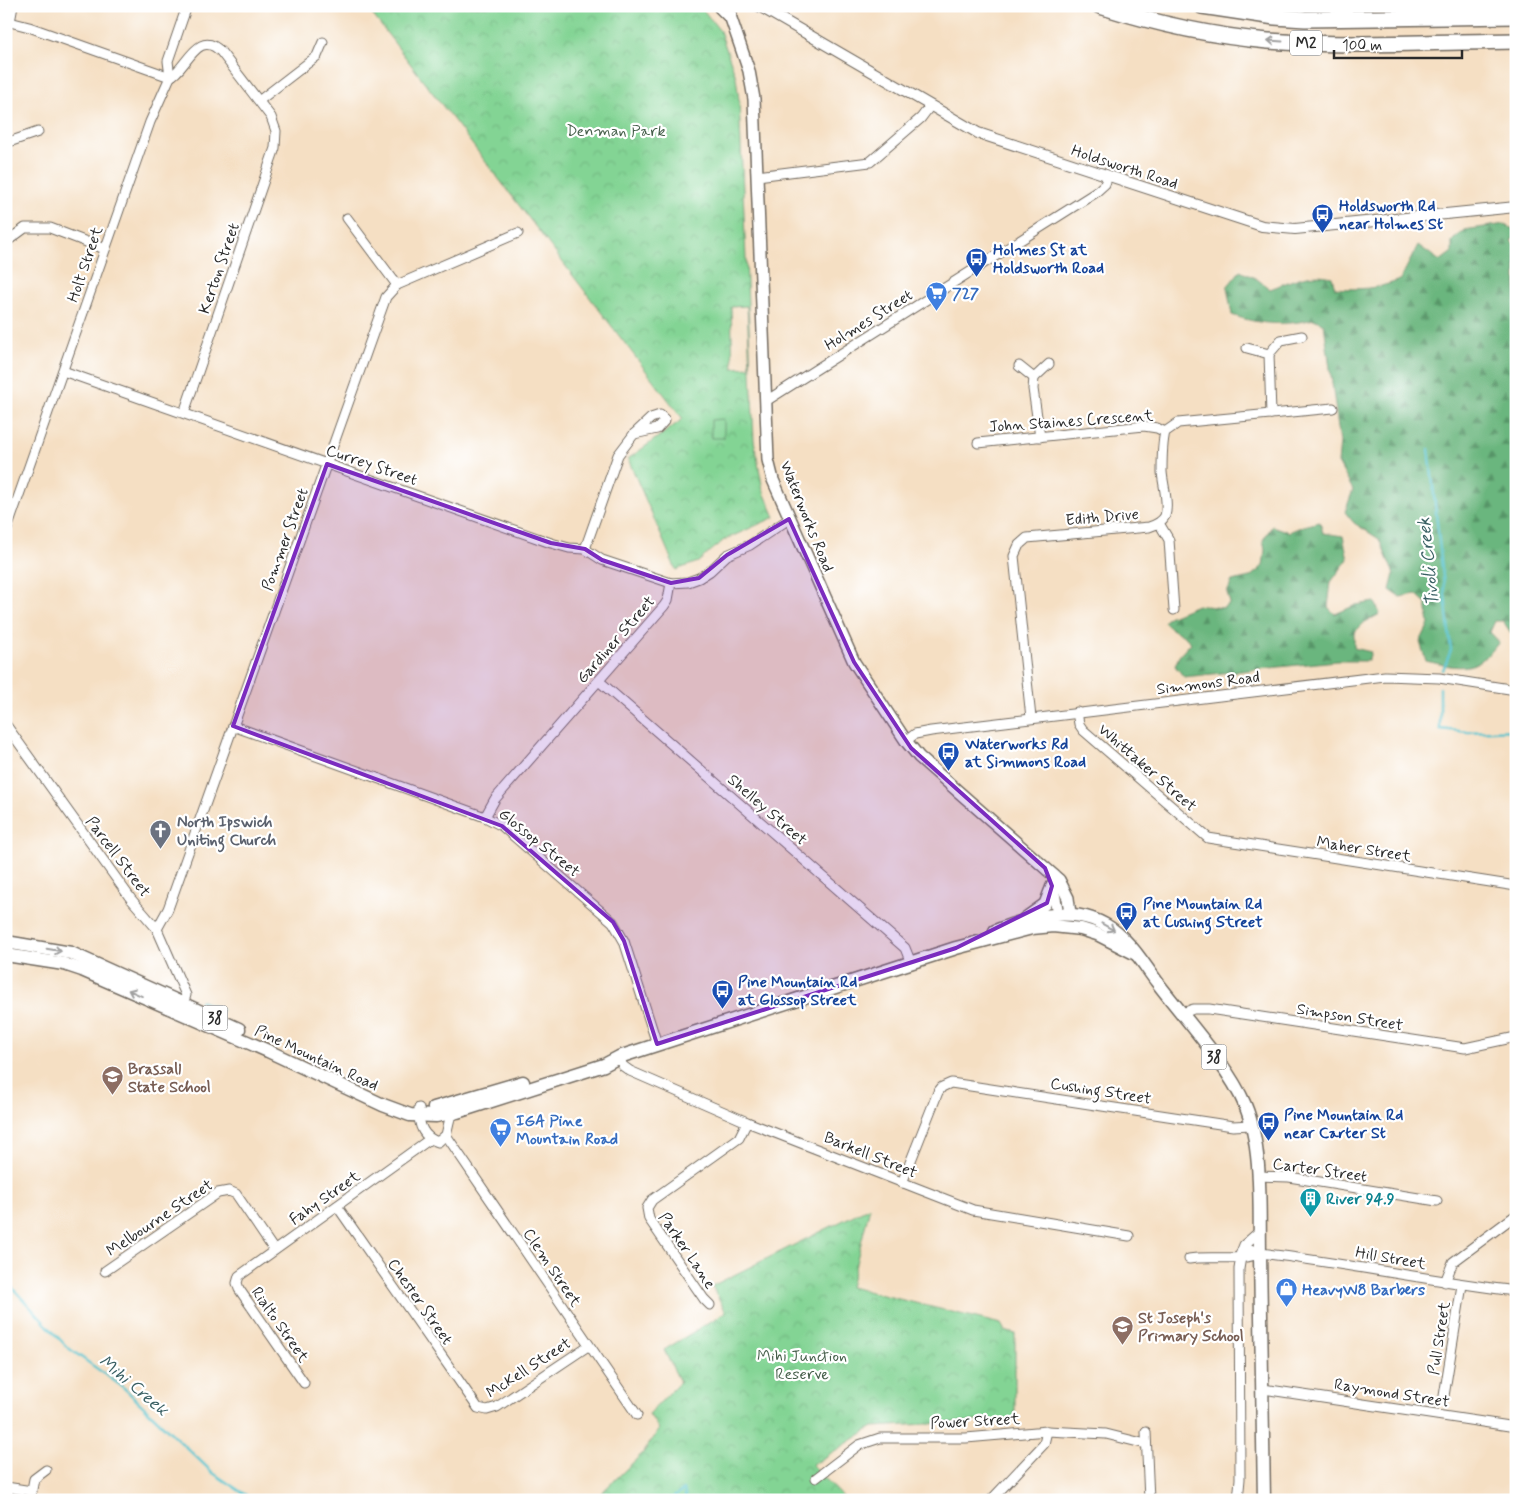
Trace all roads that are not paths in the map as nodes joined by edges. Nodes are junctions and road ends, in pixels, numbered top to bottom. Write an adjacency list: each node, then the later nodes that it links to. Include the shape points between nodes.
1 (13, 6): 8 (street)
2 (187, 6): 11 (street, Holt Street, via 168,61)
3 (759, 6): 13 (street, Holdsworth Road)
4 (1100, 6): 9 (highway, M2, one-way to 4, via 1335,43 1266,40 1188,29)
5 (1202, 6): 7 (highway, M2, via 1305,19)
6 (728, 8): 16 (main road, Waterworks Road, via 752,83)
7 (1516, 16)
8 (8, 21): 11 (street)
9 (1516, 40)
10 (322, 42): 12 (street, via 317,56)
11 (170, 77): 12 (street, via 179,71 196,48 212,46 220,50); 22 (street, Holt Street, via 152,116)
12 (260, 100): 33 (street, Kerton Street, via 276,131 276,148)
13 (930, 106): 16 (street, via 921,118 870,162); 17 (street, Holdsworth Road, via 992,138)
14 (38, 132): 15 (street)
15 (6, 143)
16 (757, 176): 31 (main road, Waterworks Road)
17 (1108, 176): 18 (street, Holdsworth Road, via 1283,230); 31 (street, Holmes Street, via 1095,193)
18 (1516, 207)
19 (347, 218): 23 (street)
20 (518, 233): 23 (street)
21 (6, 242): 22 (street, via 25,228 50,228)
22 (105, 249): 29 (street, Holt Street)
23 (397, 285): 39 (street, Pommer Street, via 386,297)
24 (1302, 336): 26 (street, via 1281,340)
25 (1247, 348): 26 (street)
26 (1269, 354): 34 (street)
27 (1050, 364): 30 (street)
28 (1020, 366): 30 (street)
29 (63, 371): 33 (street, Currey Street); 42 (street, Holt Street)
30 (1034, 378): 37 (street)
31 (766, 401): 40 (main road, Waterworks Road, via 769,467)
32 (1333, 408): 34 (street)
33 (184, 413): 39 (street, Currey Street)
34 (1270, 414): 35 (street, via 1178,423)
35 (1166, 432): 37 (street, John Staines Crescent, via 1144,426); 41 (street, Edith Drive, via 1162,470 1166,509)
36 (634, 434): 43 (street, via 618,455)
37 (1040, 437): 38 (street, John Staines Crescent)
38 (978, 443)
39 (327, 464): 43 (street, Currey Street, via 552,543); 51 (street, Pommer Street)
40 (789, 519): 44 (street, Gardiner Street, via 750,545 727,555 699,578); 52 (main road, Waterworks Road, via 854,662)
41 (1158, 523): 45 (street, via 1169,540); 49 (street, Edith Drive, via 1149,527 1027,538 1019,545 1014,556)
42 (6, 532)
43 (585, 549): 44 (street, Currey Street, via 602,560)
44 (671, 583): 46 (street, Gardiner Street, via 664,606)
45 (1174, 610)
46 (599, 681): 53 (street, Gardiner Street, via 495,799); 64 (street, Shelley Street, via 905,948)
47 (1516, 690): 48 (street, Simmons Road, via 1439,678 1385,676)
48 (1078, 712): 49 (street, Simmons Road); 54 (street, Whittaker Street, via 1079,724 1086,733)
49 (1031, 718): 52 (street, Simmons Road, via 925,732)
50 (6, 724): 60 (street, Parcell Street, via 108,867)
51 (233, 726): 53 (street, Glossop Street); 60 (street, Pommer Street, via 168,909)
52 (906, 741): 55 (main road, Waterworks Road, via 919,757)
53 (485, 817): 68 (street, Glossop Street, via 502,826 613,922 624,941)
54 (1208, 838): 57 (street, Maher Street)
55 (1045, 868): 56 (main road, Waterworks Road); 58 (main road, Waterworks Road, via 1062,884 1069,902)
56 (1052, 886): 58 (main road, Waterworks Road); 59 (main road, via 1046,904)
57 (1516, 886)
58 (1064, 920): 59 (main road, Pine Mountain Road / 38); 62 (main road, Pine Mountain Road / 38); 66 (main road, Pine Mountain Road / 38, via 1136,954)
59 (1020, 921): 62 (main road, Pine Mountain Road / 38)
60 (157, 929): 65 (street, Parcell Street, via 186,995)
61 (6, 942): 65 (main road, Pine Mountain Road / 38, one-way to 65, via 71,953)
62 (956, 948): 64 (main road, Pine Mountain Road / 38)
63 (6, 955): 65 (main road, Pine Mountain Road / 38, one-way to 63, via 82,970)
64 (911, 963): 68 (main road, Pine Mountain Road / 38)
65 (182, 1008): 70 (main road, Pine Mountain Road / 38)
66 (1181, 1014): 67 (street, Simpson Street, via 1193,1009 1208,1009 1464,1048); 73 (main road, Pine Mountain Road / 38, via 1232,1080)
67 (1516, 1037)
68 (657, 1044): 69 (main road, Pine Mountain Road / 38)
69 (619, 1057): 71 (main road, Pine Mountain Road / 38); 72 (street, Barkell Street, via 630,1071)
70 (419, 1112): 71 (main road, Pine Mountain Road / 38); 75 (street, via 421,1127)
71 (448, 1114): 74 (street)
72 (747, 1122): 77 (street, Barkell Street); 92 (street, Parker Lane, via 739,1138 652,1200 647,1208 649,1220)
73 (1251, 1124): 76 (main road, Pine Mountain Road / 38); 77 (street, Cushing Street, via 1231,1125 956,1083 938,1092)
74 (446, 1135): 75 (street, via 438,1142); 93 (street, Clem Street)
75 (430, 1139): 79 (street, Fahy Street)
76 (1258, 1176): 78 (street, Carter Street); 81 (main road, Pine Mountain Road / 38)
77 (902, 1183): 82 (street, Barkell Street, via 985,1214)
78 (1437, 1201)
79 (338, 1206): 83 (street, Fahy Street); 97 (street, Chester Street, via 474,1404)
80 (1516, 1216): 89 (street, via 1453,1262)
81 (1260, 1231): 84 (main road, Pine Mountain Road / 38); 85 (street, via 1244,1245)
82 (1129, 1236)
83 (274, 1250): 87 (street, Melbourne Street, via 238,1196 229,1191 218,1193); 88 (street, Fahy Street, via 244,1271)
84 (1260, 1253): 85 (street, via 1250,1249 1242,1251); 89 (street, Hill Street); 95 (main road, Pine Mountain Road / 38)
85 (1240, 1256): 86 (street); 105 (street)
86 (1189, 1259)
87 (105, 1271)
88 (237, 1280): 94 (street, Rialto Street, via 239,1289)
89 (1445, 1282): 90 (street, Hill Street)
90 (1462, 1285): 91 (street, Hill Street); 96 (street, Pull Street)
91 (1516, 1291)
92 (710, 1305)
93 (588, 1346): 97 (street, McKell Street, via 497,1407); 98 (street, Clem Street)
94 (304, 1383)
95 (1263, 1389): 99 (street, Raymond Street); 112 (main road, Pine Mountain Road / 38)
96 (1444, 1396)
97 (483, 1410)
98 (636, 1415)
99 (1516, 1427)
100 (1047, 1432): 102 (street, Power Street, via 1106,1434); 104 (street, Power Street, via 966,1438 880,1438 859,1445); 108 (street, via 1044,1444)
101 (1146, 1432): 102 (street)
102 (1146, 1444): 109 (street)
103 (46, 1470): 107 (street, via 34,1479)
104 (816, 1478)
105 (1240, 1479): 110 (street); 111 (street)
106 (6, 1486): 107 (street)
107 (31, 1495)
108 (991, 1500)
109 (1149, 1500)
110 (1238, 1500)
111 (1244, 1500)
112 (1264, 1500)

